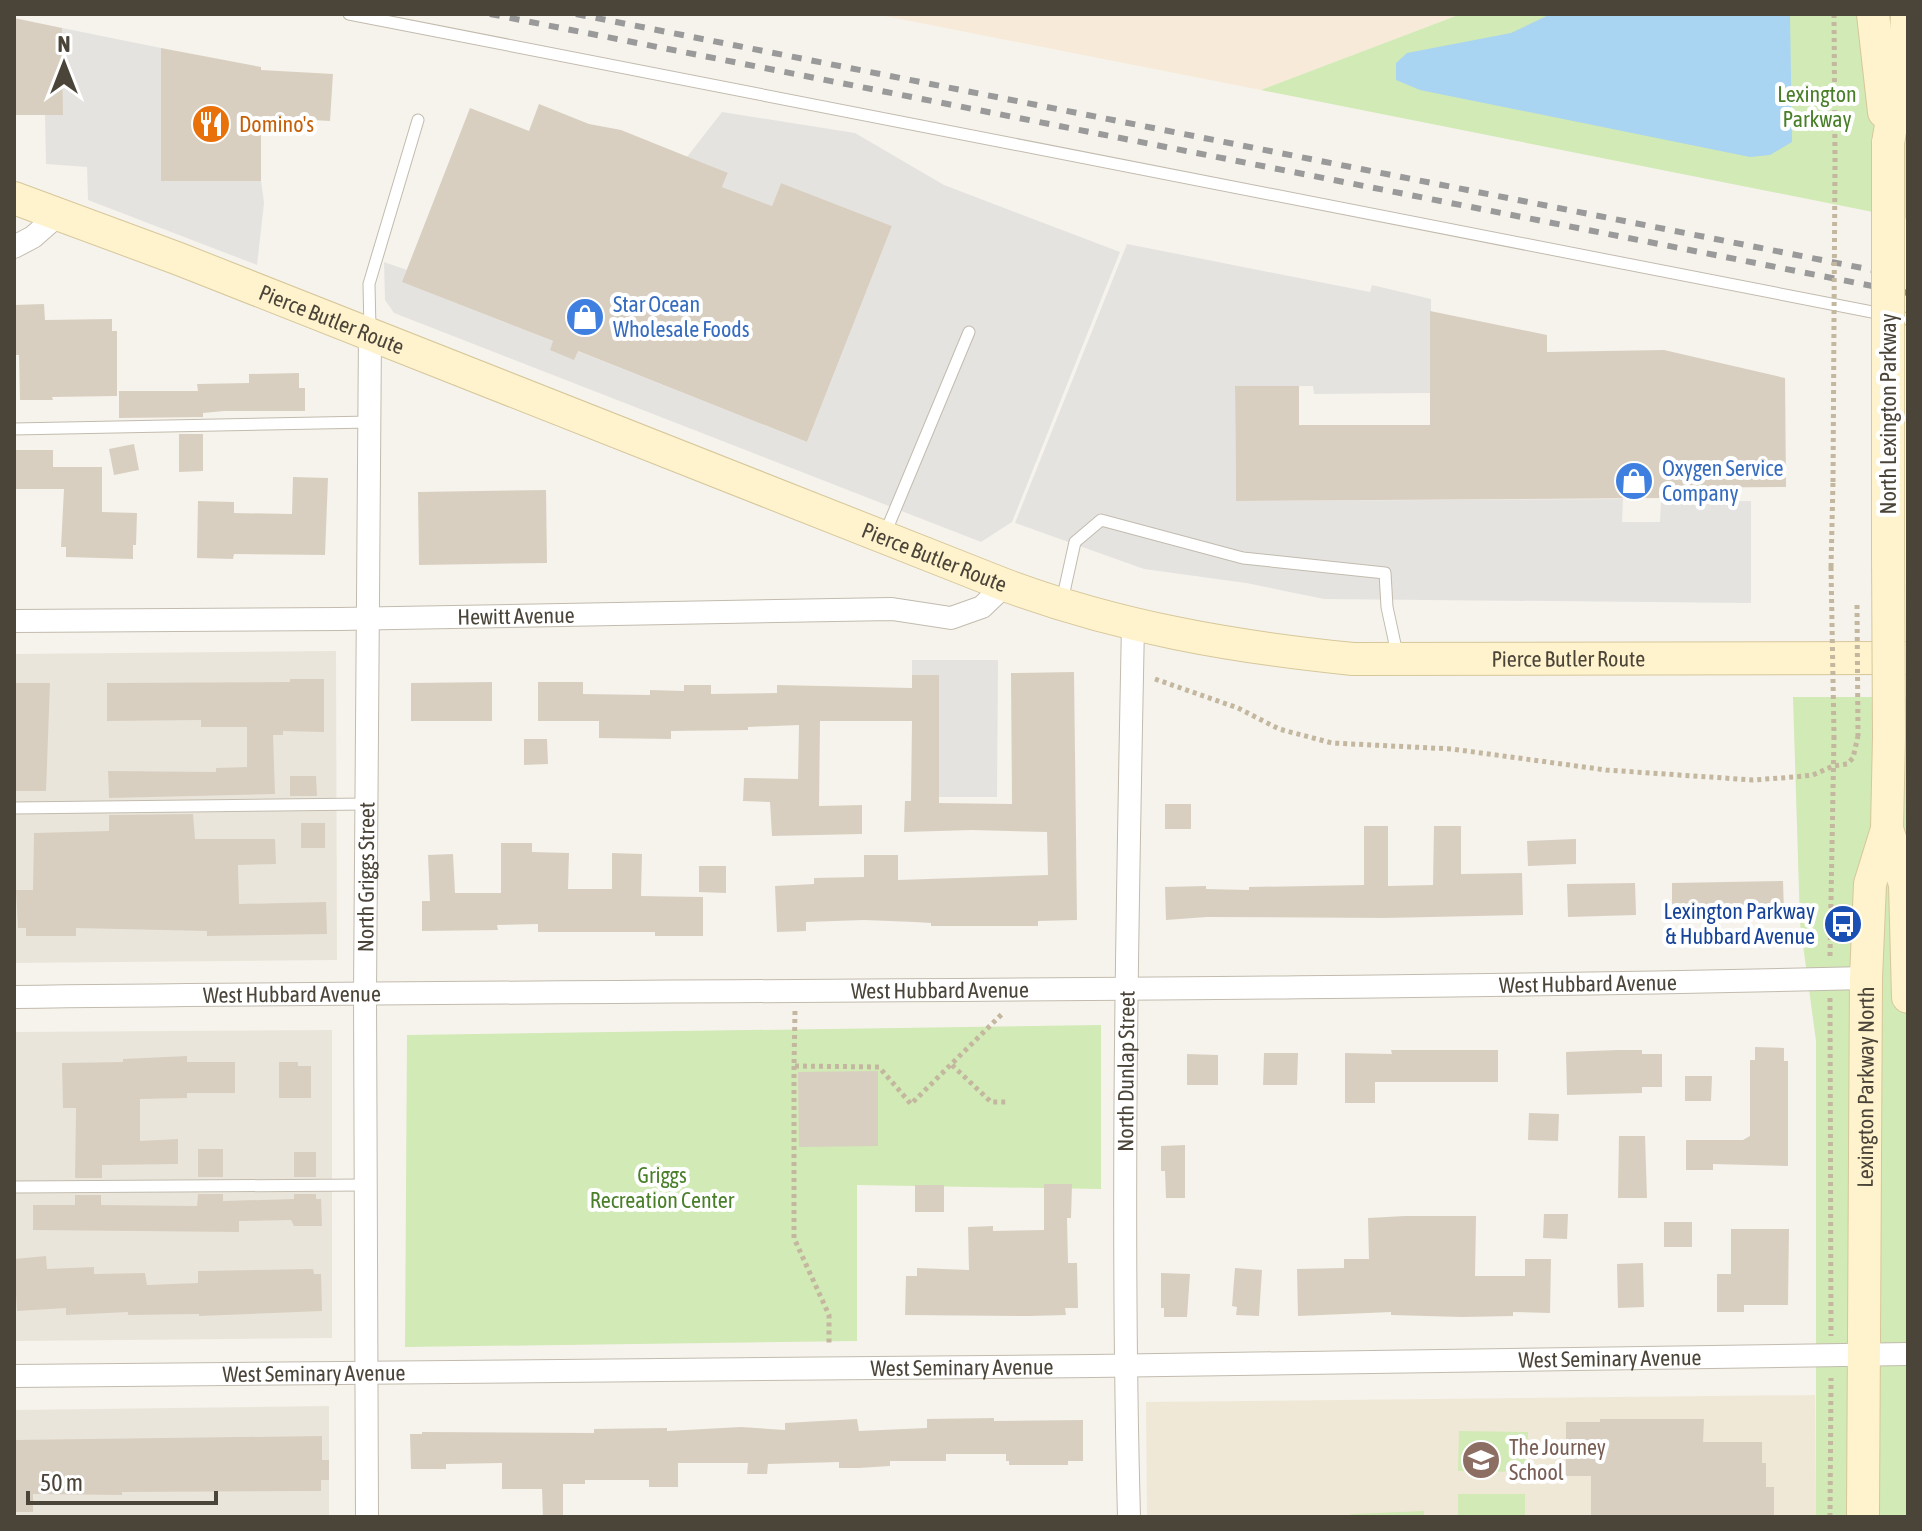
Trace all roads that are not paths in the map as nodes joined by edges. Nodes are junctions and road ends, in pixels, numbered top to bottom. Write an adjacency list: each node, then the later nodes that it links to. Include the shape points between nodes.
1 (349, 14): 9 (lane)
2 (1873, 14): 5 (main road)
3 (1907, 14): 5 (main road)
4 (418, 120): 11 (lane, via 369,284)
5 (1888, 143): 24 (main road, North Lexington Parkway, bridge, via 1888,555 1874,737)
6 (14, 198): 7 (main road, Pierce Butler Route)
7 (58, 215): 8 (street); 11 (main road, Pierce Butler Route)
8 (14, 247)
9 (1908, 319)
10 (969, 332): 14 (lane)
11 (370, 334): 12 (street, North Griggs Street); 14 (main road, Pierce Butler Route)
12 (370, 422): 13 (lane); 17 (street, North Griggs Street)
13 (14, 429)
14 (884, 537): 15 (main road, Pierce Butler Route)
15 (1005, 585): 16 (main road, Pierce Butler Route); 17 (street, Hewitt Avenue, via 982,607 951,618 892,609)
16 (1061, 605): 19 (main road, Pierce Butler Route); 21 (lane, via 1075,542 1101,520 1243,558 1385,573)
17 (366, 618): 18 (street, Hewitt Avenue); 22 (street, North Griggs Street)
18 (14, 621)
19 (1133, 625): 21 (main road, Pierce Butler Route, via 1262,649); 27 (street, North Dunlap Street)
20 (1908, 658): 21 (main road, Pierce Butler Route)
21 (1399, 660)
22 (366, 804): 23 (lane); 28 (street, North Griggs Street)
23 (14, 808)
24 (1887, 829): 25 (main road, Lexington Parkway North, via 1870,884); 26 (main road, Lexington Parkway North, via 1905,884)
25 (1866, 978): 27 (street, West Hubbard Avenue); 33 (main road, Lexington Parkway North)
26 (1908, 978): 30 (main road, Lexington Parkway North)
27 (1127, 989): 28 (street, West Hubbard Avenue); 35 (street, North Dunlap Street)
28 (365, 993): 29 (street, West Hubbard Avenue); 31 (street, North Griggs Street)
29 (14, 997)
30 (1908, 997)
31 (365, 1185): 32 (lane); 36 (street, North Griggs Street)
32 (14, 1187)
33 (1863, 1354): 34 (street, West Seminary Avenue); 35 (street, West Seminary Avenue); 40 (main road, Lexington Parkway North)
34 (1908, 1354)
35 (1125, 1365): 36 (street, West Seminary Avenue); 39 (street, North Dunlap Street)
36 (366, 1373): 37 (street, West Seminary Avenue); 38 (street, North Griggs Street)
37 (14, 1376)
38 (367, 1517)
39 (1129, 1517)
40 (1863, 1517)

